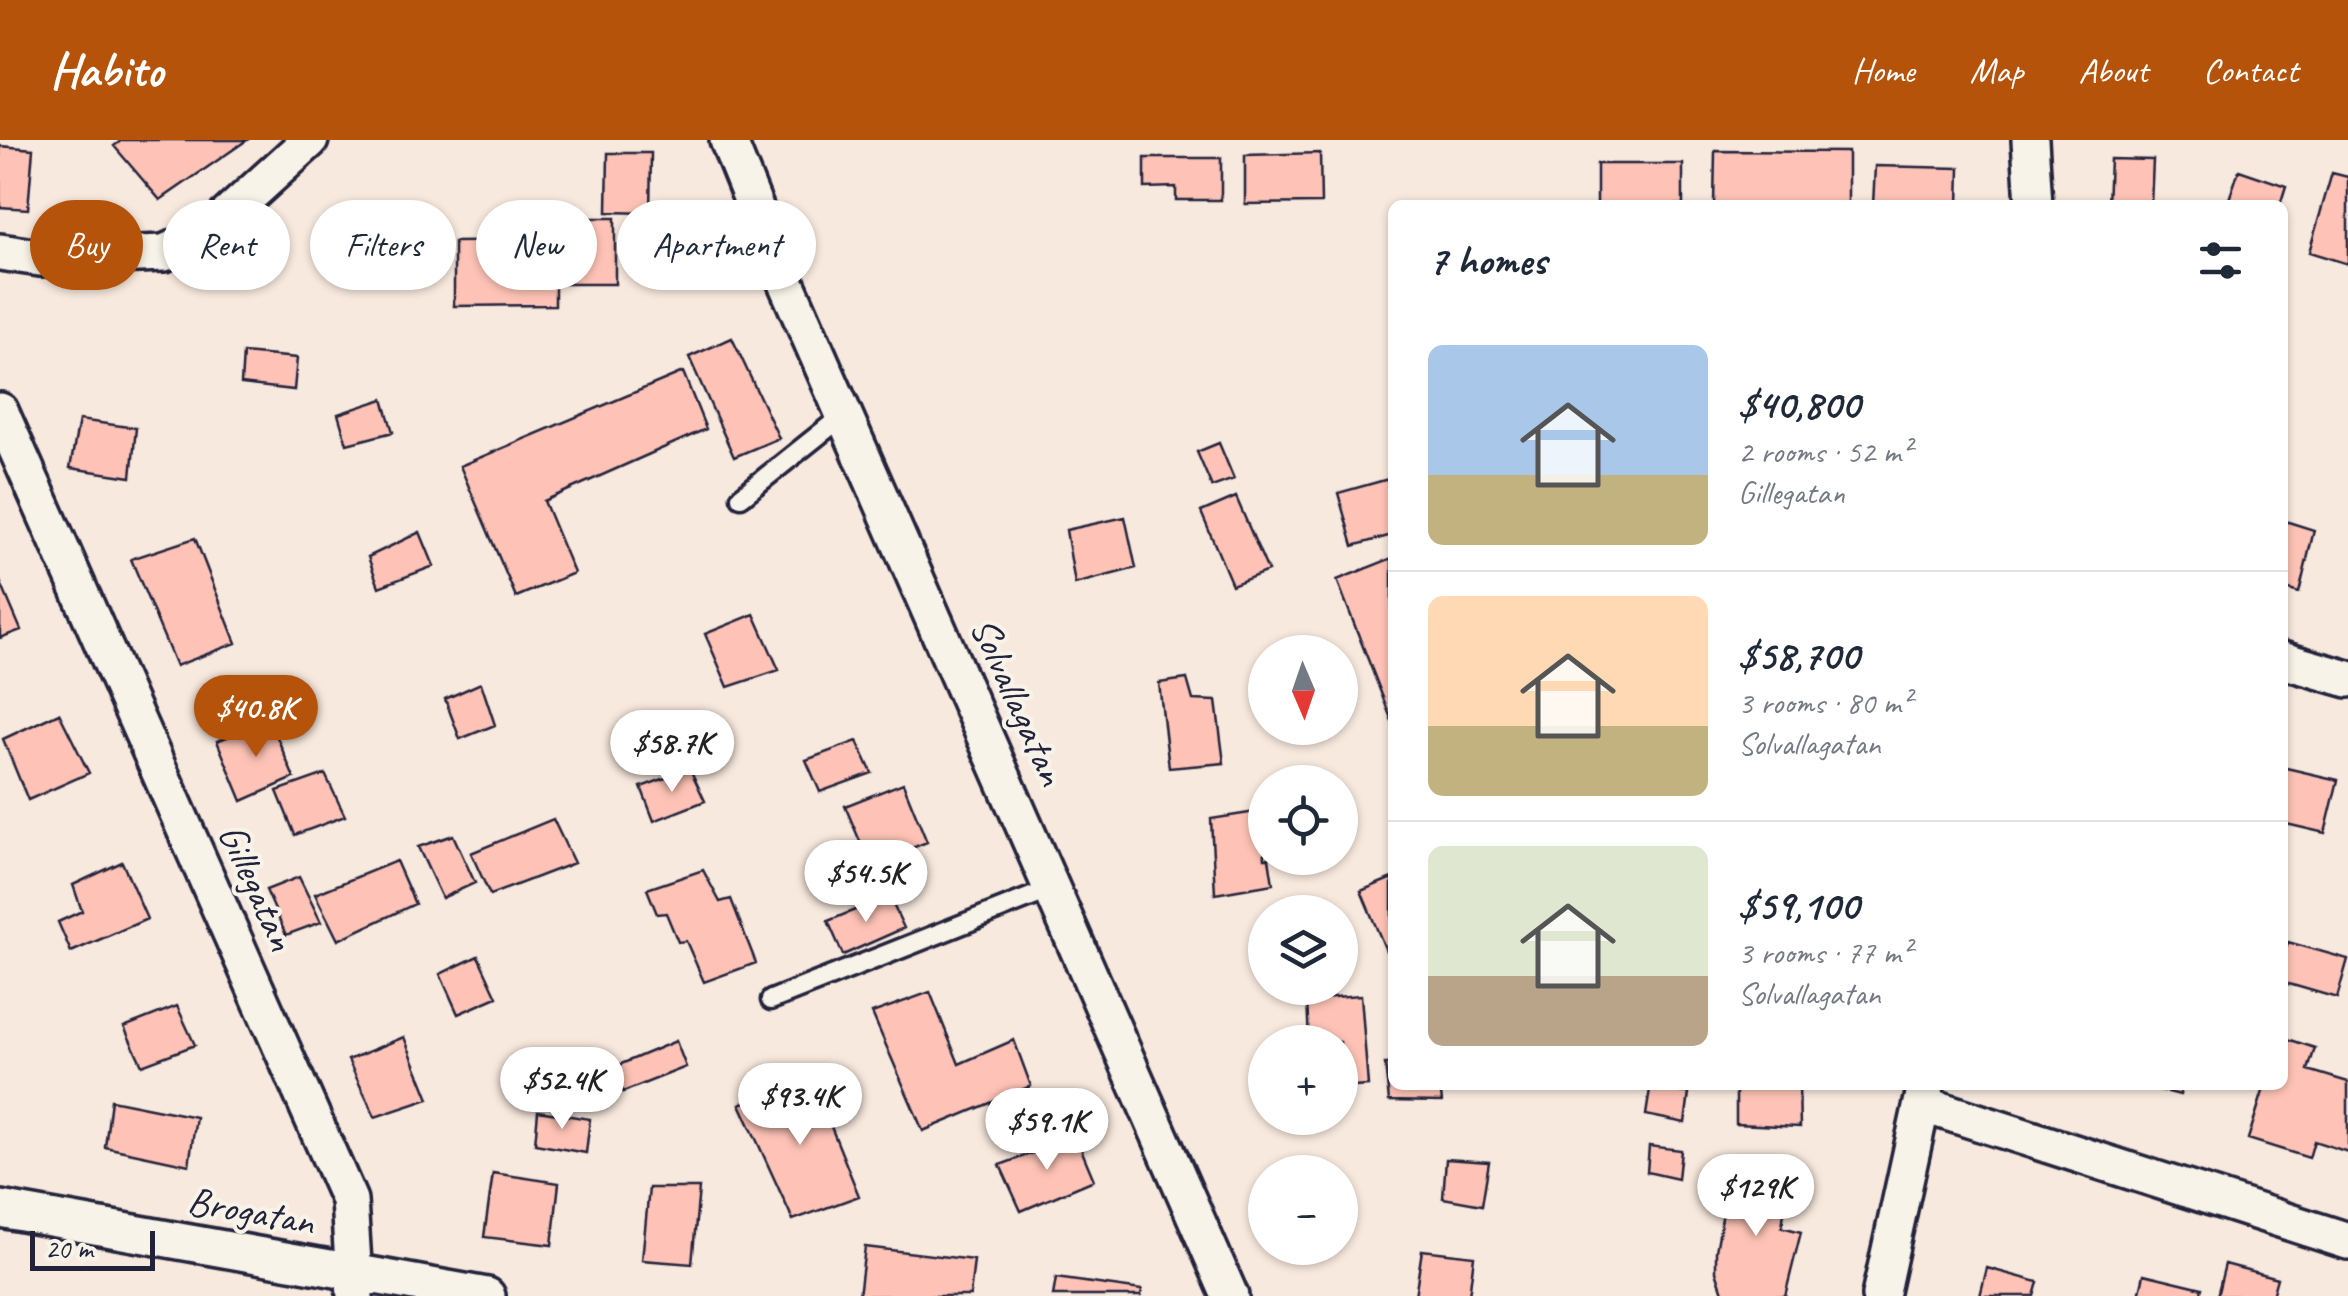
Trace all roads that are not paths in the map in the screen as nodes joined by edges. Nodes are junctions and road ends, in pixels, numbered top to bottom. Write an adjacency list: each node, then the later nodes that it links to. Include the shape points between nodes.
1 (310, 140): 5 (street, via 207,234 164,254 40,258)
2 (728, 140): 7 (street, Solvallagatan)
3 (2030, 140): 4 (street)
4 (2034, 200)
5 (0, 252)
6 (0, 411): 16 (street, Gillegatan, via 349,1200)
7 (845, 414): 8 (lane); 11 (street, Solvallagatan)
8 (741, 497)
9 (2288, 662): 10 (street)
10 (2348, 679)
11 (1054, 888): 12 (lane); 18 (street, Solvallagatan)
12 (771, 1000)
13 (1924, 1094): 15 (street); 19 (street)
14 (0, 1209): 16 (street, Brogatan)
15 (2348, 1240)
16 (354, 1284): 17 (street, Brogatan)
17 (487, 1296)
18 (1230, 1296)
19 (1880, 1296)

